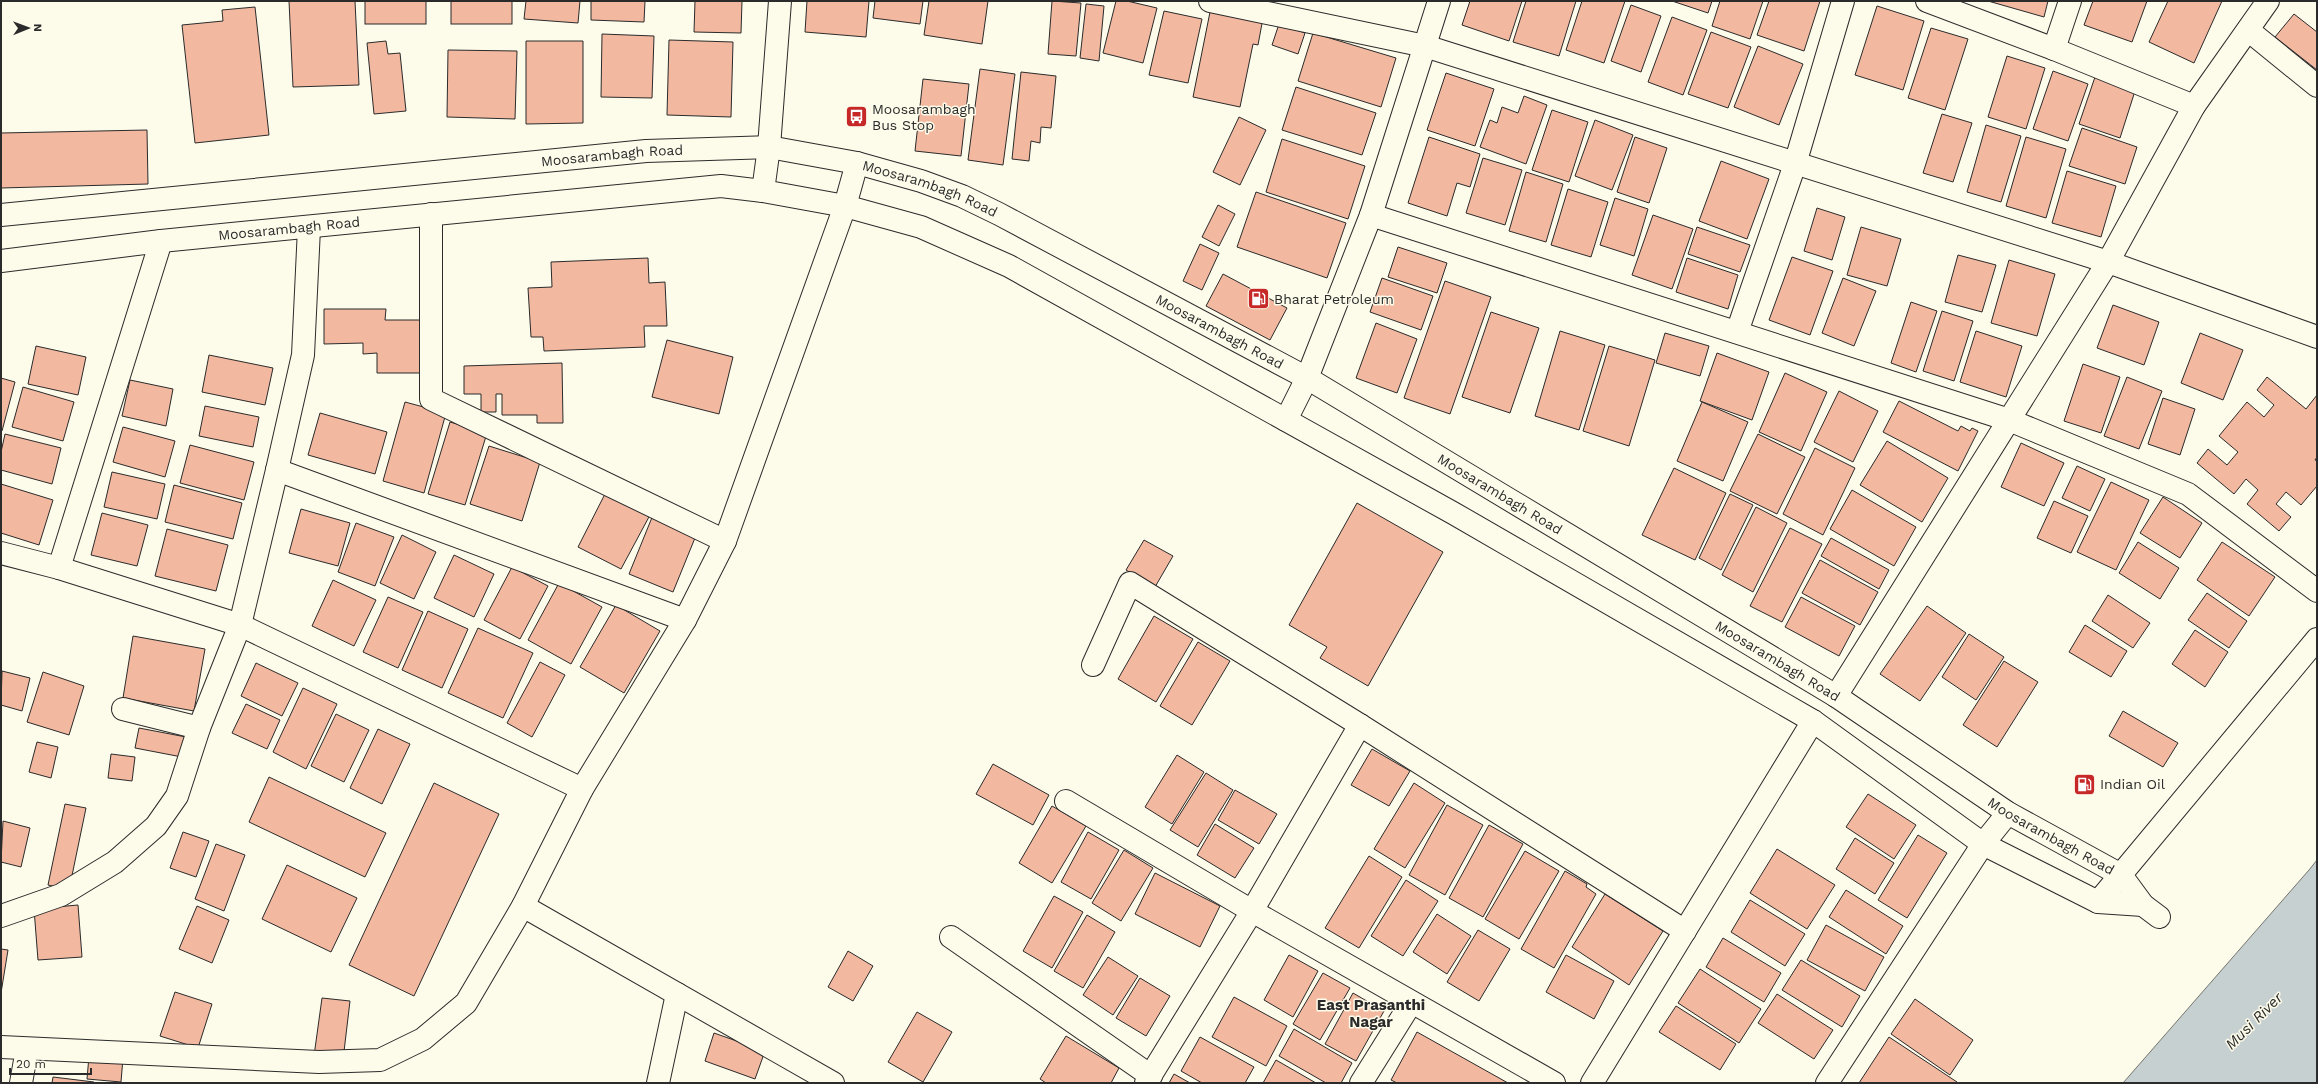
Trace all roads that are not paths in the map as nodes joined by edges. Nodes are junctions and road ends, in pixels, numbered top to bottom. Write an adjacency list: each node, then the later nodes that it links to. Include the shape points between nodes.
1 (780, 1): 13 (street)
2 (1210, 1): 9 (street)
3 (1439, 1): 9 (street)
4 (1843, 1): 15 (street)
5 (1927, 1): 10 (street)
6 (2070, 1): 10 (street)
7 (2268, 1): 8 (street)
8 (2248, 30): 11 (street); 12 (street)
9 (1426, 46): 15 (street); 20 (street)
10 (2054, 48): 12 (street)
11 (2317, 86)
12 (2194, 106): 24 (street)
13 (769, 147): 14 (street, Moosarambagh Road); 16 (street); 18 (street, Moosarambagh Road, via 646,151)
14 (857, 163): 17 (street); 27 (street, Moosarambagh Road, via 962,196)
15 (1795, 164): 24 (street); 25 (street)
16 (763, 191): 17 (street, Moosarambagh Road); 19 (street, Moosarambagh Road, via 721,186)
17 (844, 206): 28 (street, Moosarambagh Road, via 921,227 1009,266); 31 (street)
18 (1, 214)
19 (431, 214): 21 (street, Moosarambagh Road); 31 (street, via 431,399)
20 (1371, 215): 25 (street); 27 (street)
21 (309, 228): 22 (street, Moosarambagh Road); 30 (street, via 303,355)
22 (161, 241): 23 (street, Moosarambagh Road); 33 (street)
23 (1, 261)
24 (2108, 262): 26 (street); 29 (street)
25 (1737, 332): 29 (street)
26 (2317, 337)
27 (1307, 378): 28 (street); 39 (street, Moosarambagh Road)
28 (1286, 420): 41 (street, Moosarambagh Road, via 1474,525)
29 (2009, 420): 34 (street, via 2188,494); 39 (street)
30 (277, 470): 35 (street); 36 (street)
31 (725, 541): 35 (street)
32 (1, 553): 33 (street)
33 (59, 568): 36 (street)
34 (2317, 591)
35 (685, 620): 44 (street)
36 (240, 625): 43 (street); 44 (street)
37 (2317, 639): 48 (street)
38 (1093, 665): 42 (street, via 1130,583)
39 (1836, 696): 46 (street, Moosarambagh Road)
40 (123, 709): 43 (street)
41 (1813, 721): 47 (street, Moosarambagh Road); 53 (street)
42 (1360, 725): 51 (street); 53 (street)
43 (199, 728): 52 (street, via 177,796 156,826 115,862 61,895)
44 (582, 789): 50 (street)
45 (1066, 801): 51 (street)
46 (2008, 813): 47 (street); 48 (street, Moosarambagh Road)
47 (1982, 844): 49 (street, Moosarambagh Road); 66 (street)
48 (2121, 875): 49 (street); 49 (street, Moosarambagh Road, via 2151,911)
49 (2098, 902)
50 (523, 906): 55 (street); 58 (street, via 466,1003 423,1039 380,1060 319,1062)
51 (1252, 912): 56 (street); 59 (street)
52 (1, 916)
53 (1685, 931): 65 (street)
54 (950, 937): 59 (street)
55 (677, 994): 61 (street); 62 (street)
56 (1411, 1002): 63 (street); 64 (street)
57 (1, 1047): 58 (street)
58 (27, 1048): 60 (street)
59 (1148, 1079)
60 (21, 1083)
61 (658, 1083)
62 (833, 1083)
63 (1361, 1083)
64 (1554, 1083)
65 (1592, 1083)
66 (1827, 1083)

